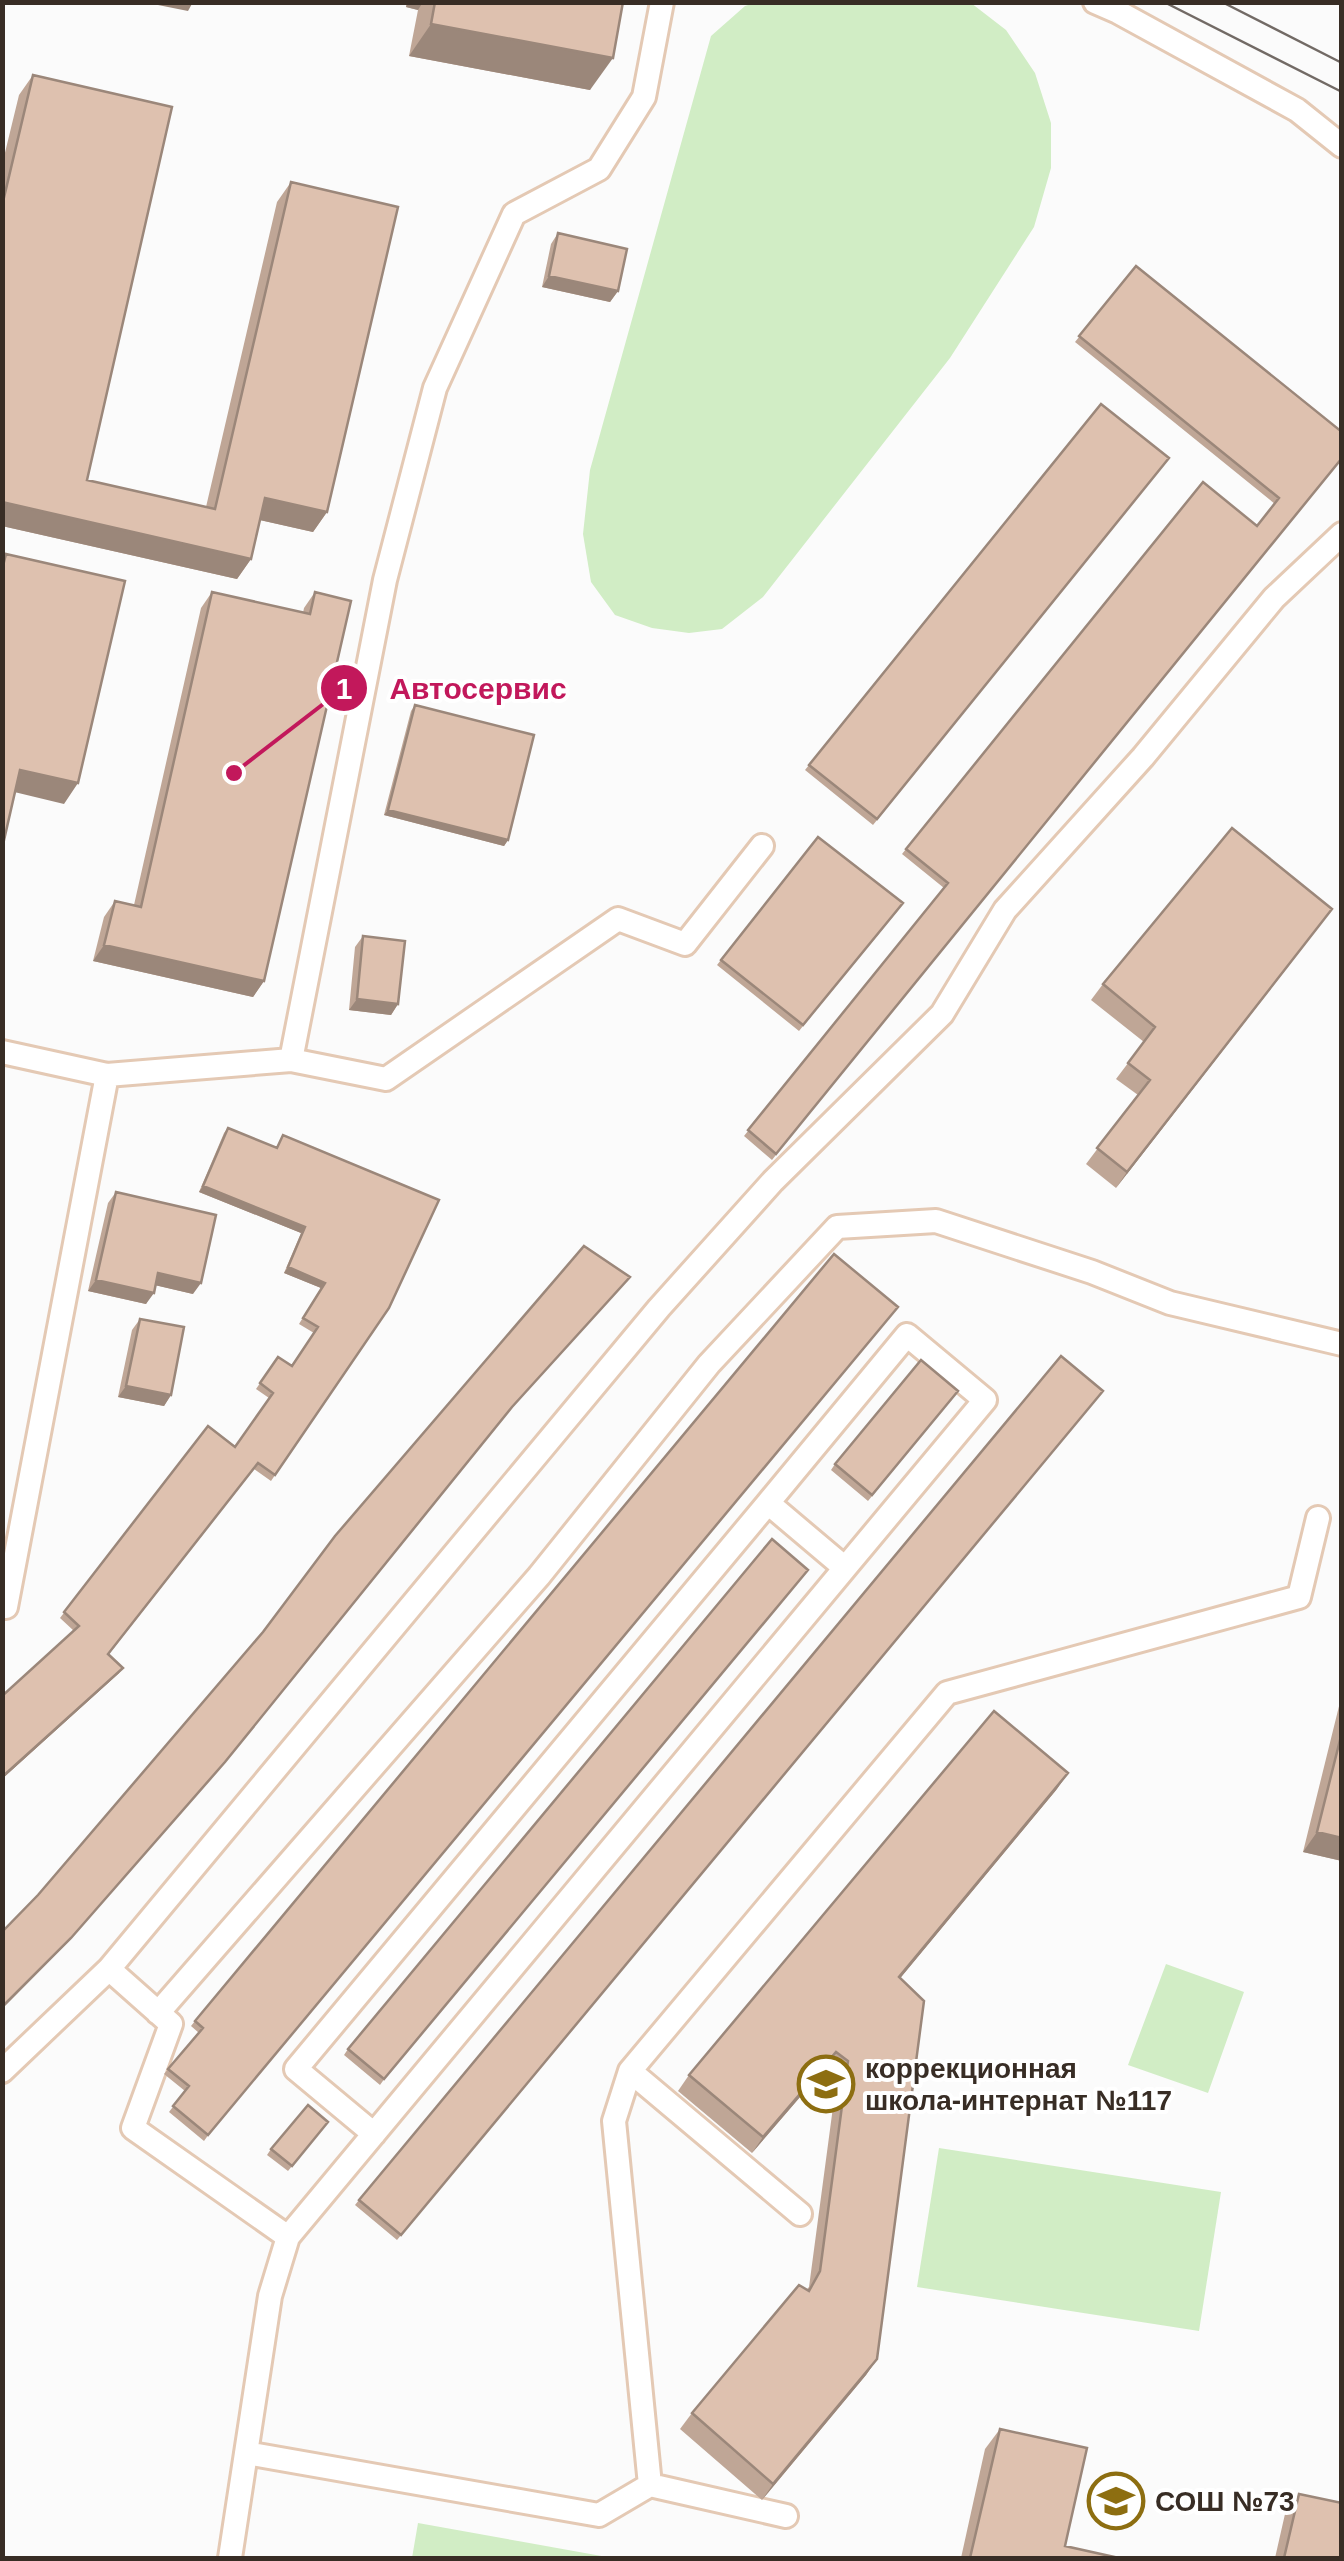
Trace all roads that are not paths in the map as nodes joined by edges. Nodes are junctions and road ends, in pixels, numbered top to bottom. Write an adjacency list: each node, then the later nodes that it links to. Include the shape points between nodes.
1 (662, 2): 7 (lane, via 644,98 599,169 514,214 434,388 385,580)
2 (1095, 2): 3 (lane, via 1297,110)
3 (1342, 146)
4 (1342, 534): 14 (lane, via 1274,598 1005,910 942,1014 773,1181 660,1308)
5 (762, 846): 7 (lane, via 686,944 618,918 386,1080)
6 (2, 1052): 8 (lane)
7 (291, 1060): 8 (lane)
8 (107, 1074): 13 (lane)
9 (1342, 1344): 15 (lane, via 1170,1303 936,1221 838,1227 708,1364 538,1576)
10 (768, 1503): 12 (lane); 12 (lane, via 908,1335 985,1400); 18 (lane, via 296,2069)
11 (1318, 1518): 17 (lane, via 1298,1597 947,1693)
12 (845, 1568): 18 (lane)
13 (6, 1607)
14 (110, 1969): 15 (lane); 16 (lane)
15 (158, 2013): 20 (lane, via 170,2024 133,2128)
16 (2, 2071)
17 (630, 2071): 19 (lane); 22 (lane, via 614,2120)
18 (374, 2134): 20 (lane)
19 (800, 2214)
20 (288, 2237): 21 (lane, via 270,2296)
21 (246, 2453): 22 (lane, via 598,2515); 24 (lane)
22 (650, 2485): 23 (lane)
23 (786, 2516)
24 (230, 2558)

